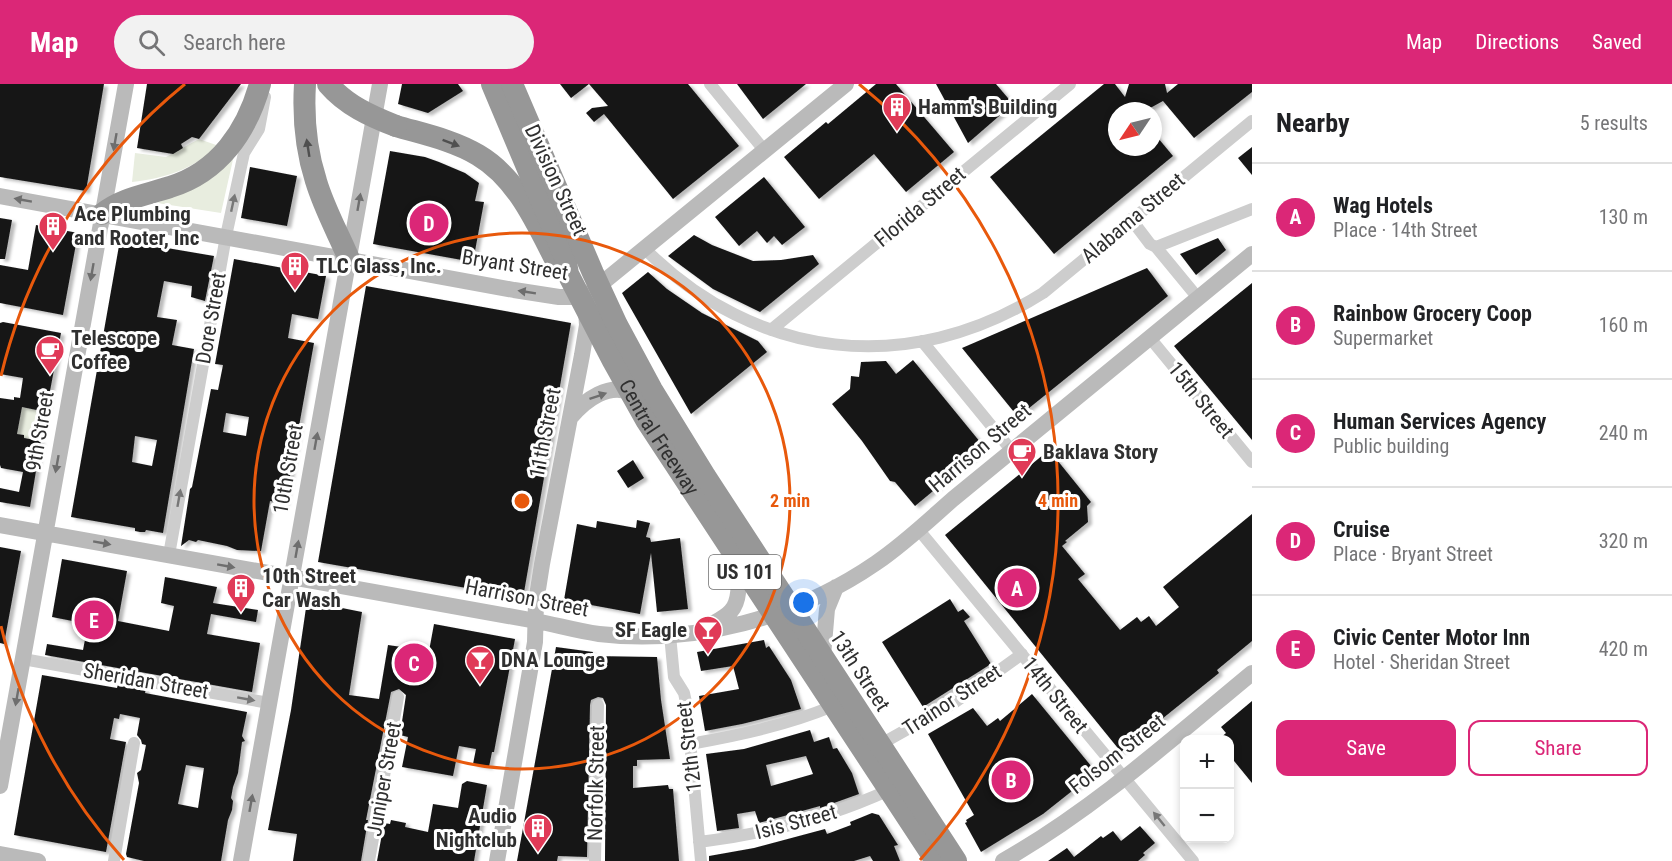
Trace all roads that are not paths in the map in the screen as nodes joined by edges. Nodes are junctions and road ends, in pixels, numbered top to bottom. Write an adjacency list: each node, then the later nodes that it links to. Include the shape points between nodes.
1 (126, 84): 18 (main road, 9th Street, one-way to 18)
2 (260, 84): 18 (highway, via 239,135 212,165 185,182 126,199)
3 (267, 84): 20 (street, Dore Street, one-way to 3, via 244,153 259,129)
4 (305, 84): 24 (highway, one-way to 4, via 321,197 311,163)
5 (328, 84): 25 (highway, Central Freeway / US 101, one-way to 25, bridge, via 369,115 459,146 490,164 512,185 556,261)
6 (380, 84): 24 (main road, 10th Street, one-way to 6)
7 (481, 84): 27 (main road, Division Street, via 535,183)
8 (492, 84): 25 (highway, bridge, via 565,257)
9 (505, 84): 26 (main road, Division Street, via 553,179)
10 (512, 84): 73 (highway, Central Freeway / US 101, bridge, via 593,273 652,390)
11 (710, 84): 15 (street)
12 (846, 84): 15 (main road, Bryant Street)
13 (1070, 84): 29 (street, Florida Street)
14 (1252, 121): 19 (street, Alabama Street)
15 (764, 150): 22 (main road, Bryant Street)
16 (0, 196): 18 (main road, Bryant Street, one-way to 16)
17 (1252, 209): 21 (street)
18 (102, 214): 20 (main road, Bryant Street); 38 (main road, 9th Street, one-way to 38)
19 (1131, 219): 21 (street); 31 (street, Alabama Street, via 1043,293 1011,312)
20 (226, 236): 24 (main road, Bryant Street); 39 (street, Dore Street, one-way to 20)
21 (1156, 247): 28 (street)
22 (644, 248): 26 (main road, Bryant Street); 29 (street, via 700,296)
23 (1252, 254): 28 (main road, Harrison Street)
24 (349, 259): 27 (main road, Bryant Street, one-way to 24, via 514,290); 41 (main road, 10th Street, one-way to 24)
25 (568, 274): 72 (highway, Central Freeway / US 101, bridge, via 646,420)
26 (600, 287): 27 (main road, Bryant Street); 43 (main road, 13th Street, via 666,411)
27 (585, 297): 32 (main road, 13th Street); 33 (main road, 11th Street, via 587,325)
28 (1198, 298): 30 (main road, Harrison Street)
29 (771, 330): 31 (street, Alabama Street, via 851,347)
30 (1150, 338): 34 (main road, Harrison Street); 35 (street, 15th Street)
31 (922, 341): 34 (street)
32 (632, 393): 33 (main road, one-way to 32, via 595,396 618,390); 40 (main road, 13th Street)
33 (571, 417): 45 (main road, 11th Street, via 536,602)
34 (1012, 451): 37 (main road, Harrison Street)
35 (1252, 462)
36 (0, 525): 38 (main road, Harrison Street)
37 (918, 530): 42 (main road, Harrison Street, via 882,559); 48 (street, 14th Street)
38 (45, 533): 39 (main road, Harrison Street, one-way to 39); 50 (main road, 9th Street)
39 (169, 555): 41 (main road, Harrison Street, one-way to 41)
40 (738, 558): 44 (main road, 13th Street); 46 (main road, via 735,605 727,615)
41 (291, 577): 45 (main road, Harrison Street); 53 (main road, 10th Street)
42 (836, 587): 43 (main road, Harrison Street); 49 (main road, via 827,609)
43 (793, 608): 44 (main road, Harrison Street); 49 (main road, 13th Street)
44 (774, 615): 46 (main road, Harrison Street); 55 (main road, 13th Street)
45 (536, 621): 47 (main road, Harrison Street, via 600,634); 69 (main road, 11th Street)
46 (701, 631): 47 (main road, Harrison Street)
47 (670, 635): 58 (street, 12th Street, via 674,677 687,707)
48 (1022, 654): 59 (street, Trainor Street, via 954,703); 60 (street, 14th Street)
49 (823, 656): 59 (main road, 13th Street)
50 (23, 659): 53 (street, Sheridan Street, one-way to 53); 56 (main road, 9th Street, one-way to 56)
51 (1252, 673): 60 (main road, Folsom Street)
52 (398, 697): 68 (street, Juniper Street)
53 (269, 703): 67 (main road, 10th Street, one-way to 53)
54 (598, 705): 70 (street, Norfolk Street)
55 (833, 706): 58 (street, via 769,728); 62 (main road, 13th Street)
56 (4, 740): 61 (main road, 9th Street)
57 (134, 743): 66 (street)
58 (690, 744): 63 (street, 12th Street)
59 (881, 744): 73 (main road, 13th Street)
60 (1124, 778): 74 (main road, Folsom Street, via 1058,828); 75 (street, 14th Street, one-way to 60)
61 (0, 786)
62 (889, 790): 63 (street, Isis Street, via 852,807 793,825); 72 (main road, 13th Street)
63 (699, 842): 71 (street, 12th Street)
64 (0, 854): 65 (main road)
65 (38, 861)
66 (114, 861)
67 (241, 861)
68 (369, 861)
69 (497, 861)
70 (595, 861)
71 (701, 861)
72 (936, 861)
73 (957, 861)
74 (1003, 861)
75 (1193, 861)

